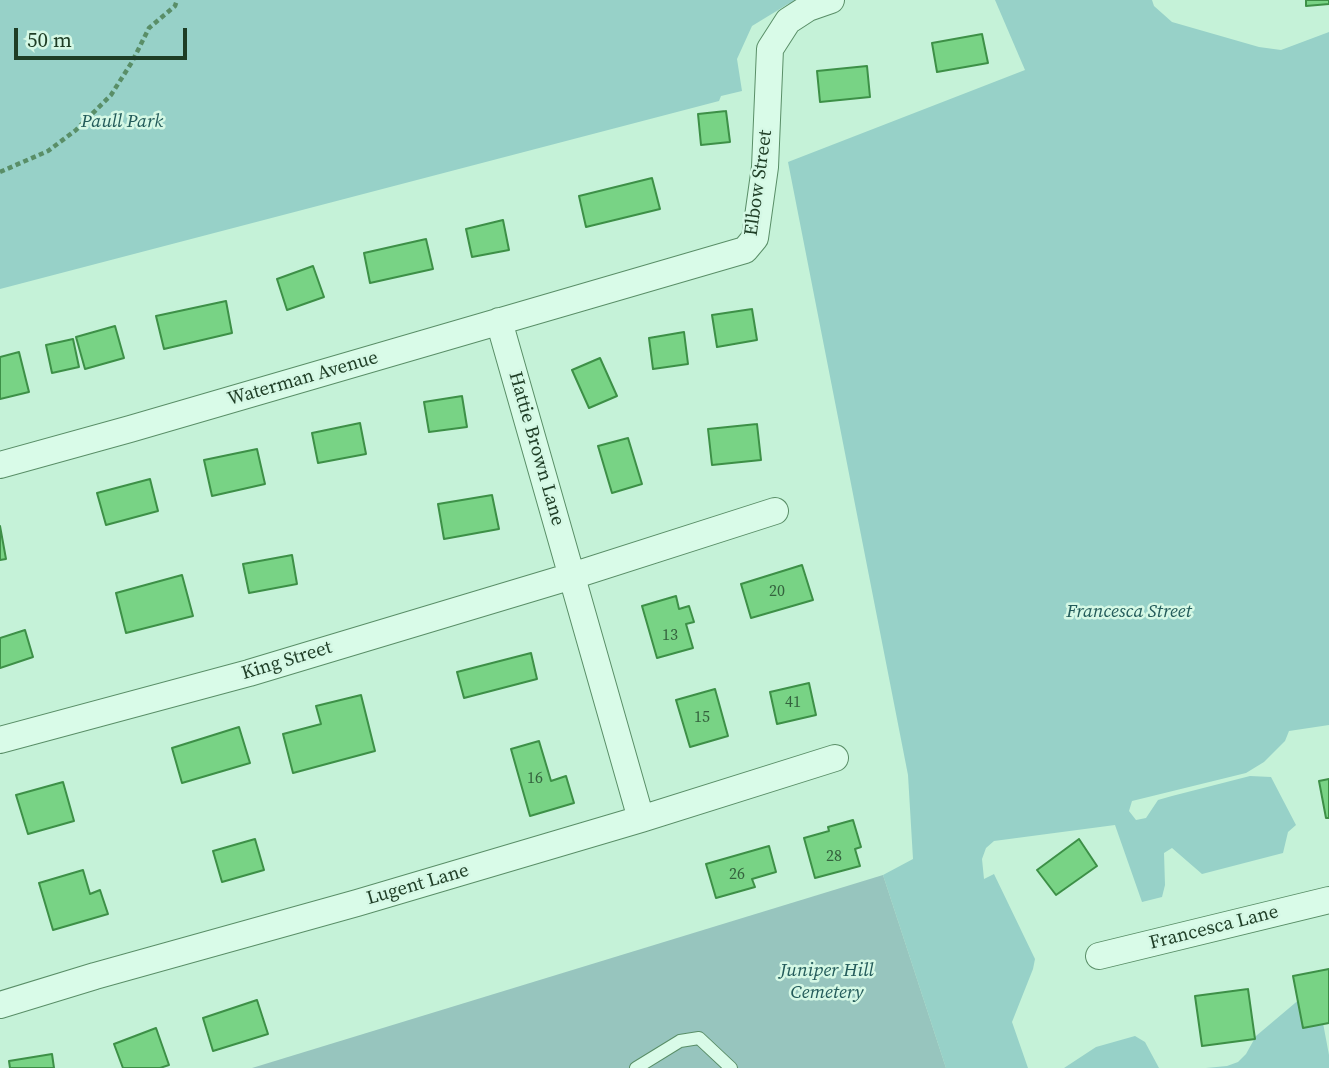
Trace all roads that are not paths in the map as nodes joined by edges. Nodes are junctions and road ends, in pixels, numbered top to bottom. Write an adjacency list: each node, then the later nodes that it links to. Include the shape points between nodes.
1 (831, 0): 2 (street, Elbow Street, via 788,21 770,48 765,167 755,238 745,250)
2 (605, 291): 3 (street, Waterman Avenue)
3 (499, 321): 4 (street, Waterman Avenue); 6 (street, Hattie Brown Lane)
4 (0, 465)
5 (775, 511): 6 (street)
6 (572, 576): 7 (street, King Street, via 249,673); 9 (street, Hattie Brown Lane)
7 (0, 740)
8 (835, 758): 9 (street, Lugent Lane)
9 (641, 820): 12 (street, Lugent Lane)
10 (1329, 900): 11 (street, Francesca Lane)
11 (1099, 956)
12 (0, 1005)
13 (636, 1068): 14 (lane, via 680,1041 699,1038)
14 (731, 1068)

